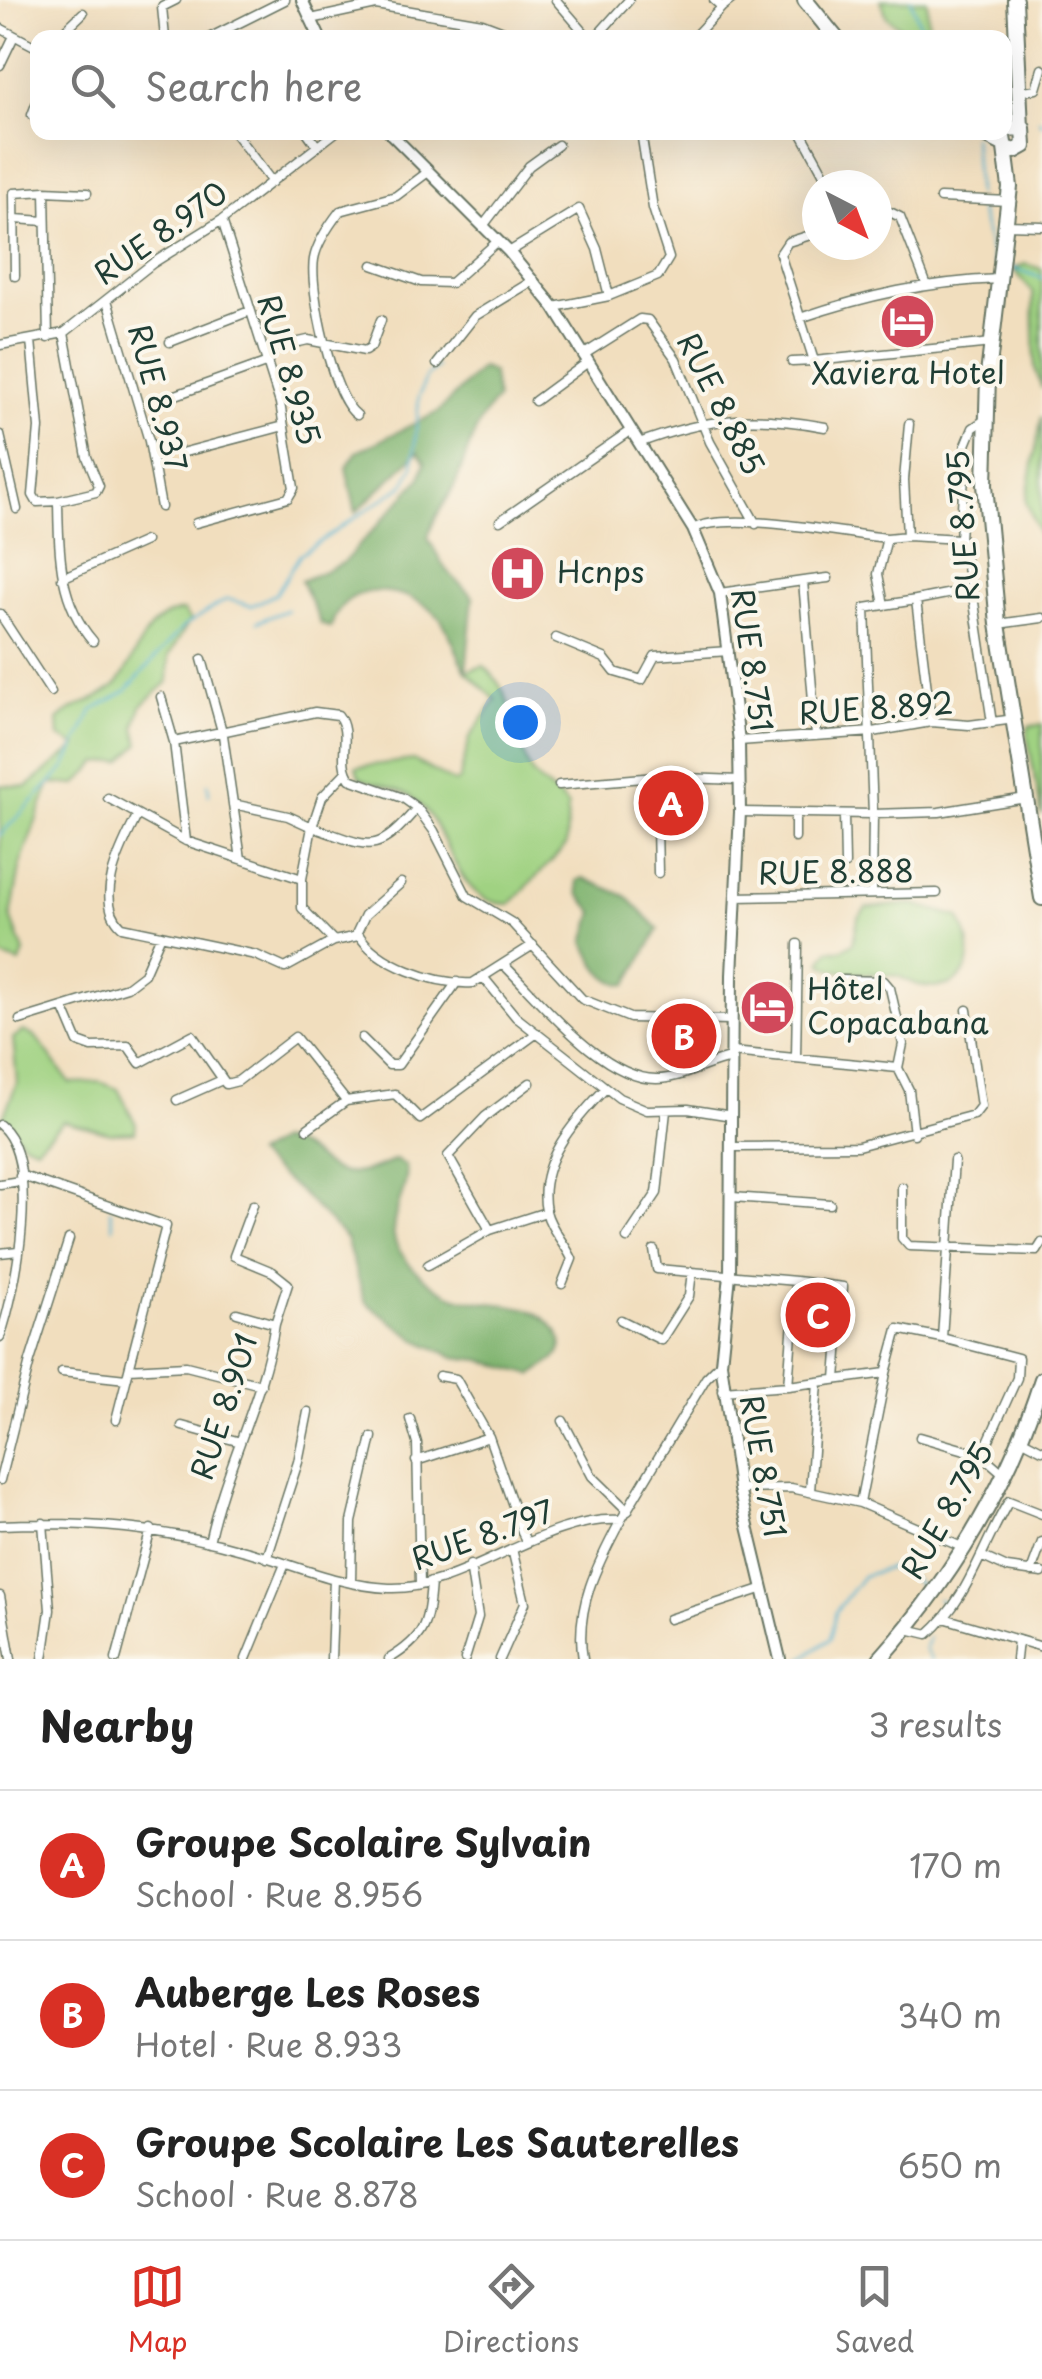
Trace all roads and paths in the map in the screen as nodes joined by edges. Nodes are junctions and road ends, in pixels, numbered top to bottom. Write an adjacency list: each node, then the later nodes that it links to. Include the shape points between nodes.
1 (176, 0): 18 (street, via 162,7)
2 (285, 0): 19 (street)
3 (302, 0): 15 (main road)
4 (425, 0): 14 (street)
5 (556, 0): 22 (street)
6 (629, 0): 23 (street)
7 (714, 0): 12 (street)
8 (731, 0): 12 (street)
9 (805, 0): 25 (highway)
10 (1015, 0): 30 (highway)
11 (375, 2): 14 (street); 15 (street)
12 (722, 7): 24 (street)
13 (83, 12): 17 (street)
14 (424, 12): 21 (street)
15 (311, 19): 20 (main road)
16 (0, 28): 26 (street)
17 (65, 30)
18 (164, 30)
19 (224, 30)
20 (316, 30)
21 (509, 30)
22 (584, 30)
23 (600, 30)
24 (700, 30)
25 (829, 30)
26 (14, 36): 27 (street); 28 (street)
27 (30, 44)
28 (0, 65)
29 (1042, 68): 30 (street, via 1036,89)
30 (1018, 94): 31 (highway)
31 (1012, 129)
32 (1042, 132): 33 (highway)
33 (1012, 135)
34 (1012, 135): 42 (highway)
35 (240, 140): 47 (street)
36 (313, 140): 43 (street)
37 (325, 140): 43 (street, RUE 8.970)
38 (397, 140): 46 (main road, RUE 8.751)
39 (642, 140): 67 (street, via 666,266 658,276)
40 (805, 140): 45 (street)
41 (1011, 140): 50 (highway, RUE 8.795)
42 (1042, 142)
43 (317, 146): 47 (street, RUE 8.970)
44 (558, 146): 57 (street, via 528,166)
45 (822, 170)
46 (428, 172): 57 (main road, RUE 8.751); 76 (street, via 396,196 340,211 329,227 313,266)
47 (272, 182): 55 (street, RUE 8.970)
48 (45, 191): 49 (street); 53 (street, via 16,192); 54 (street)
49 (88, 193)
50 (1009, 194): 51 (street); 56 (highway, RUE 8.795)
51 (940, 198)
52 (892, 213): 66 (street, via 900,217)
53 (15, 218): 54 (street); 63 (street)
54 (46, 220): 74 (street)
55 (222, 220): 68 (street, RUE 8.970); 70 (street, RUE 8.935)
56 (1006, 224): 58 (street); 64 (highway, RUE 8.795)
57 (483, 226): 60 (main road, RUE 8.751)
58 (1042, 226)
59 (802, 238): 71 (street, via 780,254)
60 (498, 241): 61 (main road, RUE 8.751); 62 (street, via 451,283 422,282)
61 (509, 252): 65 (main road, RUE 8.751); 67 (street, via 578,209)
62 (373, 265)
63 (15, 276)
64 (999, 279): 66 (street); 78 (highway, RUE 8.795)
65 (534, 280): 69 (main road, RUE 8.751); 85 (street, via 475,316)
66 (926, 283): 71 (street)
67 (609, 296): 69 (street)
68 (107, 300): 73 (street, RUE 8.970); 99 (street, RUE 8.937)
69 (554, 307): 81 (main road, RUE 8.751)
70 (250, 312): 77 (street); 80 (street, RUE 8.935)
71 (800, 318): 82 (street)
72 (381, 320): 76 (street, via 369,350)
73 (64, 333): 74 (street, RUE 8.970); 98 (street, via 99,486)
74 (48, 338): 75 (street, RUE 8.970)
75 (31, 340): 79 (street, RUE 8.970); 98 (street, via 39,428 33,494 37,502)
76 (324, 341): 80 (street); 88 (street, via 346,404)
77 (170, 342)
78 (992, 343): 82 (street); 89 (highway, RUE 8.795)
79 (0, 345)
80 (264, 350): 83 (street, RUE 8.935)
81 (586, 359): 87 (street); 90 (street, RUE 8.885, via 648,320 676,360); 94 (main road, RUE 8.751)
82 (814, 361): 84 (street)
83 (268, 362): 86 (street); 92 (street, RUE 8.935)
84 (792, 362)
85 (437, 364)
86 (174, 396)
87 (535, 401)
88 (357, 415)
89 (986, 420): 107 (street, via 973,428 966,445); 118 (highway, RUE 8.795, via 986,509)
90 (701, 422): 93 (street, via 778,418); 96 (street); 103 (street, RUE 8.885)
91 (909, 424): 105 (street)
92 (284, 426): 97 (street); 102 (street, RUE 8.935, via 292,493)
93 (825, 427)
94 (631, 430): 96 (main road, RUE 8.751); 101 (street)
95 (0, 435): 100 (street)
96 (639, 443): 104 (main road, RUE 8.751)
97 (180, 453)
98 (58, 501): 109 (street)
99 (161, 507)
100 (17, 508)
101 (500, 521)
102 (196, 523)
103 (756, 524): 104 (street, via 714,522); 106 (street)
104 (693, 529): 113 (main road, RUE 8.751)
105 (907, 536): 106 (street); 107 (street)
106 (888, 538): 115 (street, via 878,574)
107 (960, 539): 112 (street)
108 (145, 541): 109 (street)
109 (62, 578): 120 (street, via 76,620)
110 (828, 578): 111 (street)
111 (803, 582): 113 (street); 130 (street)
112 (972, 589): 114 (street); 127 (street)
113 (720, 593): 121 (main road, RUE 8.751)
114 (916, 600): 115 (street); 126 (street)
115 (884, 605): 128 (street, via 865,608)
116 (0, 614): 123 (street)
117 (1042, 618): 118 (street)
118 (998, 624): 125 (highway, RUE 8.795)
119 (556, 638): 121 (street, via 642,680 656,656)
120 (93, 641)
121 (729, 651): 131 (main road, RUE 8.751)
122 (202, 659): 129 (street)
123 (51, 692)
124 (161, 697): 132 (street)
125 (1015, 719): 127 (street, RUE 8.892); 138 (highway, RUE 8.795)
126 (931, 722): 127 (street, RUE 8.892); 128 (street, RUE 8.892)
127 (992, 722)
128 (873, 732): 130 (street, RUE 8.892); 144 (street)
129 (223, 735): 132 (street); 133 (street, via 315,712 338,715 346,730); 139 (street)
130 (816, 736): 131 (street, RUE 8.892)
131 (739, 741): 135 (main road, RUE 8.751)
132 (174, 742): 148 (street)
133 (345, 773): 140 (street); 146 (street, via 322,797)
134 (656, 776): 135 (street); 136 (street); 151 (street)
135 (740, 780): 141 (main road, RUE 8.751)
136 (560, 785)
137 (108, 798): 145 (street)
138 (1026, 798): 144 (street); 157 (highway, RUE 8.795)
139 (233, 804): 146 (street); 149 (street)
140 (417, 808): 146 (street, via 378,844); 162 (street, via 468,896)
141 (740, 812): 142 (street); 156 (main road, RUE 8.751)
142 (795, 813): 143 (street); 147 (street)
143 (844, 814): 144 (street); 150 (street)
144 (873, 814): 155 (street)
145 (137, 816): 148 (street); 158 (street, via 116,868 112,915 122,926)
146 (312, 827): 152 (street)
147 (795, 838)
148 (186, 841): 149 (street)
149 (241, 859): 152 (street)
150 (845, 864)
151 (658, 872)
152 (302, 879): 160 (street, via 302,908)
153 (401, 883): 159 (street, via 366,915)
154 (937, 893): 155 (street, RUE 8.888)
155 (872, 894): 156 (street, RUE 8.888)
156 (736, 897): 170 (main road, RUE 8.751)
157 (1042, 898)
158 (162, 935): 160 (street, via 256,955 284,968); 167 (street, via 136,982)
159 (358, 936): 160 (street); 166 (street, via 390,962)
160 (334, 941)
161 (798, 944): 174 (street)
162 (533, 945): 163 (street); 170 (street, via 569,989 612,1014)
163 (505, 966): 164 (street); 173 (street, via 592,1052 645,1078 670,1077)
164 (484, 978): 166 (street); 171 (street)
165 (842, 980): 175 (street, via 888,984 903,1044)
166 (457, 982): 172 (street, via 398,1064 389,1066)
167 (64, 1009): 169 (street); 176 (street, via 78,1042 128,1046 140,1064 192,1034)
168 (967, 1010): 185 (street, via 978,1112)
169 (20, 1020)
170 (731, 1020): 173 (main road, RUE 8.751)
171 (537, 1033): 178 (street); 180 (street, via 420,1119 395,1094)
172 (362, 1038)
173 (732, 1055): 174 (street); 182 (main road, RUE 8.751)
174 (796, 1058): 175 (street)
175 (898, 1068): 185 (street, via 910,1090)
176 (222, 1080): 179 (street); 180 (street, via 238,1081 296,1037)
177 (530, 1083): 195 (street, via 484,1117 448,1156)
178 (604, 1089): 181 (street, via 647,1110); 194 (street, via 564,1132)
179 (178, 1100)
180 (346, 1101): 184 (street)
181 (666, 1111): 182 (street); 196 (street, via 658,1193)
182 (732, 1116): 186 (main road, RUE 8.751)
183 (0, 1125): 188 (street, via 15,1145)
184 (307, 1129)
185 (914, 1134): 186 (street, via 858,1146)
186 (733, 1147): 191 (main road, RUE 8.751)
187 (954, 1160): 199 (street)
188 (20, 1178): 189 (street); 200 (street); 214 (street, via 166,1226)
189 (0, 1184)
190 (902, 1187): 199 (street, via 904,1244)
191 (732, 1198): 192 (street); 205 (main road, RUE 8.751)
192 (830, 1204)
193 (252, 1206): 210 (street, via 234,1256 288,1284)
194 (546, 1212): 195 (street); 207 (street, via 572,1259)
195 (490, 1230): 203 (street)
196 (627, 1238)
197 (69, 1239): 239 (street)
198 (1042, 1243): 199 (street, via 1036,1251)
199 (949, 1246): 212 (street)
200 (18, 1250): 202 (street); 211 (street)
201 (654, 1250): 204 (street, via 654,1268)
202 (0, 1254)
203 (428, 1265)
204 (692, 1272): 205 (street); 209 (street, via 689,1296 658,1341)
205 (730, 1275): 206 (street); 213 (main road, RUE 8.751)
206 (796, 1281): 218 (street, via 840,1285 844,1291); 223 (street)
207 (562, 1284)
208 (237, 1313): 210 (street, RUE 8.901)
209 (621, 1320)
210 (275, 1324): 222 (street, RUE 8.901)
211 (0, 1338)
212 (942, 1338): 216 (street, via 902,1328); 236 (street, via 1018,1358 1017,1378)
213 (721, 1363): 224 (main road, RUE 8.751); 243 (street)
214 (129, 1369): 220 (street); 222 (street, via 186,1366)
215 (62, 1372): 220 (street)
216 (886, 1373): 218 (street); 242 (street)
217 (439, 1376): 231 (street, via 460,1383)
218 (836, 1379): 221 (street)
219 (1042, 1379): 233 (highway, RUE 8.795)
220 (126, 1380): 227 (street)
221 (818, 1383): 223 (street); 241 (street)
222 (261, 1386): 234 (street, RUE 8.901)
223 (788, 1386): 224 (street)
224 (724, 1391): 240 (main road, RUE 8.751)
225 (308, 1412): 255 (street)
226 (410, 1419): 237 (street)
227 (116, 1420)
228 (563, 1421): 243 (street, via 592,1476)
229 (182, 1426): 234 (street)
230 (372, 1437): 262 (street, via 352,1522)
231 (489, 1437): 237 (street); 251 (street)
232 (920, 1437): 236 (street)
233 (1021, 1439): 235 (street); 238 (highway, RUE 8.795)
234 (237, 1442): 249 (street, RUE 8.901)
235 (1042, 1450)
236 (982, 1454): 238 (street)
237 (416, 1461): 263 (street)
238 (1006, 1474): 252 (highway, RUE 8.795)
239 (0, 1480)
240 (738, 1488): 241 (street); 264 (main road, RUE 8.751)
241 (810, 1491): 242 (street)
242 (860, 1503): 252 (street)
243 (628, 1510): 245 (street)
244 (1042, 1514): 254 (street, via 1009,1501)
245 (621, 1520): 251 (street, RUE 8.797, via 594,1521); 279 (street, via 586,1601)
246 (43, 1523): 247 (street, RUE 8.797); 248 (street, RUE 8.797); 272 (street, via 50,1610)
247 (0, 1526)
248 (151, 1530): 249 (street, RUE 8.797); 273 (street)
249 (209, 1542): 255 (street, RUE 8.797)
250 (1042, 1542): 258 (street)
251 (526, 1543): 253 (street, RUE 8.797)
252 (964, 1548): 268 (highway, RUE 8.795)
253 (512, 1550): 257 (street, RUE 8.797); 278 (street, via 525,1603)
254 (983, 1556): 258 (street); 266 (street)
255 (267, 1558): 256 (street, RUE 8.797)
256 (285, 1564): 260 (street, RUE 8.797); 274 (street)
257 (470, 1565): 261 (street, RUE 8.797); 277 (street, via 478,1616)
258 (1030, 1572): 259 (street)
259 (1042, 1574)
260 (334, 1579): 262 (street, RUE 8.797); 275 (street)
261 (431, 1582): 263 (street, RUE 8.797); 276 (street, via 416,1642)
262 (352, 1584): 263 (street, RUE 8.797)
263 (420, 1585)
264 (761, 1590): 267 (street); 280 (main road, RUE 8.751)
265 (0, 1596): 271 (street)
266 (944, 1618): 268 (street, via 928,1634); 269 (street)
267 (669, 1619)
268 (906, 1629): 281 (highway, RUE 8.795)
269 (1018, 1640): 270 (street); 282 (street)
270 (1042, 1647)
271 (11, 1659)
272 (42, 1659)
273 (116, 1659)
274 (246, 1659)
275 (331, 1659)
276 (389, 1659)
277 (465, 1659)
278 (500, 1659)
279 (583, 1659)
280 (780, 1659)
281 (880, 1659)
282 (1016, 1659)

